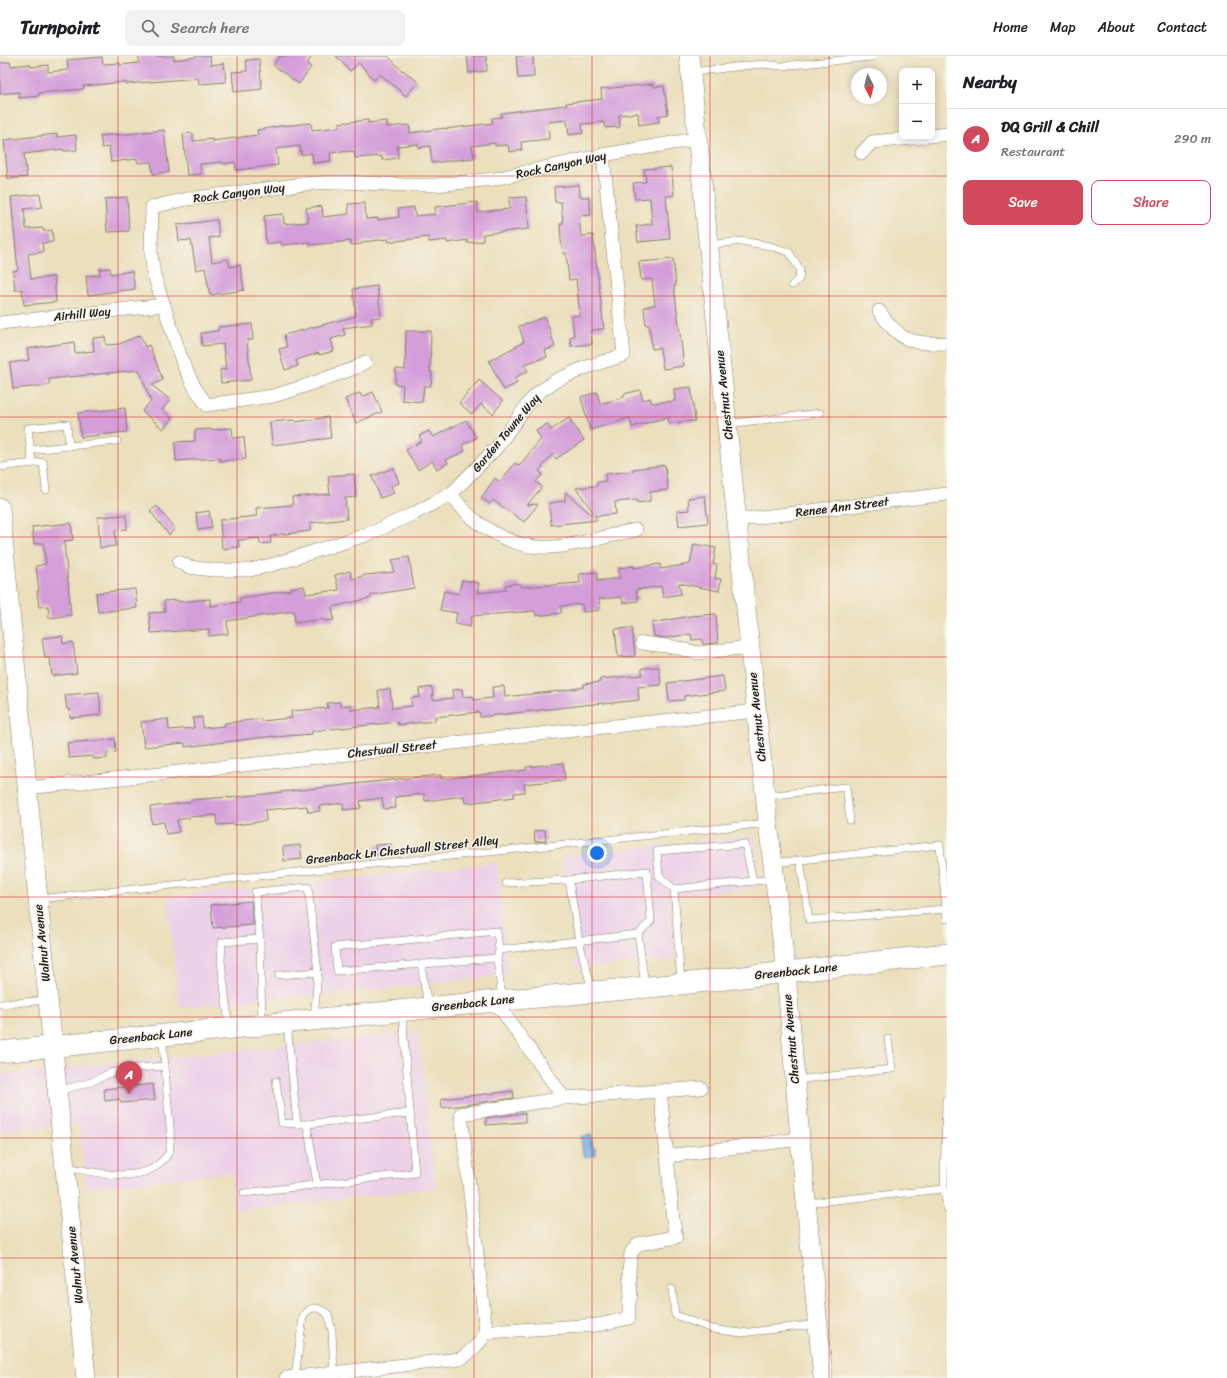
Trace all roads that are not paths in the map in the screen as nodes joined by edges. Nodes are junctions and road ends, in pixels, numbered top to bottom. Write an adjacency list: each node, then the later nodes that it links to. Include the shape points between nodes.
1 (872, 57): 2 (lane, via 781,66)
2 (689, 64): 5 (street, Chestnut Avenue)
3 (947, 134): 4 (street)
4 (935, 136)
5 (696, 139): 8 (street, Rock Canyon Way); 9 (street, Chestnut Avenue)
6 (899, 139): 7 (street, via 872,142)
7 (862, 153)
8 (603, 155): 11 (street, Rock Canyon Way, via 494,179 406,185 313,183 187,199 152,207 152,259 154,275); 24 (street, Garden Towne Way, via 624,356 568,374 539,392 497,447)
9 (708, 246): 10 (lane, via 742,241 789,252 800,270 799,279); 17 (street, Chestnut Avenue)
10 (792, 286)
11 (164, 305): 13 (street, Airhill Way); 15 (street, Rock Canyon Way, via 183,364 207,405 273,396 355,368)
12 (879, 311): 14 (street, via 899,335 908,340 917,343)
13 (0, 323)
14 (947, 343)
15 (365, 362)
16 (820, 413): 17 (lane)
17 (727, 424): 27 (street, Chestnut Avenue)
18 (117, 441): 19 (lane)
19 (69, 446): 20 (lane); 20 (lane, via 67,424 28,428)
20 (31, 450): 21 (lane)
21 (32, 463): 22 (lane); 23 (lane, via 44,462)
22 (0, 467)
23 (46, 490)
24 (451, 494): 28 (street, via 476,521 506,539 528,546 551,548 573,545); 29 (street, Garden Towne Way, via 369,534 275,564 250,570 230,571 189,567)
25 (947, 494): 27 (street, Renee Ann Street)
26 (0, 508): 30 (street, Walnut Avenue)
27 (737, 520): 32 (street, Chestnut Avenue)
28 (636, 530)
29 (178, 562)
30 (4, 587): 34 (street, Walnut Avenue)
31 (642, 643): 32 (street, via 698,653)
32 (750, 647): 33 (street, Chestnut Avenue)
33 (756, 710): 34 (street, Chestwall Street); 35 (street, Chestnut Avenue)
34 (27, 788): 44 (street, Walnut Avenue)
35 (765, 796): 36 (lane, via 846,787); 37 (street, Chestnut Avenue)
36 (850, 820)
37 (768, 823): 39 (street, Chestnut Avenue); 44 (lane, Greenback Ln Chestwall Street Alley)
38 (800, 860): 39 (lane); 45 (lane, via 809,920); 45 (lane, via 940,845)
39 (774, 871): 41 (lane); 54 (street, Chestnut Avenue)
40 (569, 880): 42 (lane); 47 (lane, via 647,871 651,921); 49 (lane)
41 (753, 881): 43 (lane); 43 (lane, via 745,844 657,851 659,876)
42 (506, 883)
43 (674, 889): 56 (lane)
44 (38, 899): 59 (street, Walnut Avenue)
45 (946, 909): 46 (lane)
46 (947, 919)
47 (638, 934): 49 (lane); 57 (lane)
48 (260, 939): 53 (lane, via 255,892 308,887); 66 (lane); 67 (lane, via 222,942)
49 (579, 941): 50 (lane); 58 (lane)
50 (498, 954): 52 (lane); 52 (lane, via 497,931 335,947 337,971); 60 (lane)
51 (947, 954): 54 (main road, Greenback Lane)
52 (421, 964): 62 (lane)
53 (318, 972): 55 (lane); 64 (lane)
54 (786, 972): 56 (main road, Greenback Lane); 74 (street, Chestnut Avenue)
55 (279, 975)
56 (681, 984): 57 (main road, Greenback Lane)
57 (646, 987): 58 (main road, Greenback Lane)
58 (593, 992): 60 (main road, Greenback Lane)
59 (48, 1000): 61 (lane); 70 (street, Walnut Avenue)
60 (498, 1000): 62 (main road, Greenback Lane); 79 (street)
61 (0, 1004)
62 (428, 1007): 63 (main road, Greenback Lane)
63 (402, 1010): 64 (main road, Greenback Lane); 81 (lane)
64 (314, 1019): 65 (main road, Greenback Lane)
65 (286, 1022): 66 (main road, Greenback Lane); 82 (lane)
66 (262, 1025): 67 (main road, Greenback Lane)
67 (229, 1028): 68 (main road, Greenback Lane)
68 (162, 1035): 70 (main road, Greenback Lane); 73 (lane)
69 (888, 1039): 74 (lane, via 892,1069)
70 (53, 1046): 72 (main road, Greenback Lane); 77 (street, Walnut Avenue)
71 (0, 1048): 72 (lane)
72 (0, 1052)
73 (165, 1066): 77 (lane, via 110,1073 91,1082); 86 (lane, via 171,1138 168,1154 159,1164 142,1172 117,1175)
74 (795, 1080): 84 (street, Chestnut Avenue)
75 (276, 1081): 82 (lane, via 282,1123)
76 (701, 1088): 78 (street)
77 (57, 1092): 86 (street, Walnut Avenue)
78 (660, 1092): 79 (street); 85 (street)
79 (564, 1098): 94 (street, via 461,1114)
80 (947, 1100): 88 (lane)
81 (410, 1113): 83 (lane); 87 (lane, via 415,1173)
82 (297, 1124): 83 (lane)
83 (307, 1124): 87 (lane)
84 (800, 1139): 85 (street); 90 (street, Chestnut Avenue)
85 (668, 1156): 94 (street, via 676,1237 638,1244 631,1253 629,1318 598,1325)
86 (64, 1166): 97 (street, Walnut Avenue)
87 (317, 1184): 89 (lane)
88 (944, 1189): 90 (lane); 91 (lane)
89 (244, 1193)
90 (807, 1204): 93 (street, Chestnut Avenue)
91 (947, 1208)
92 (672, 1289): 93 (lane, via 675,1315 712,1329 741,1334)
93 (818, 1324): 98 (street, Chestnut Avenue)
94 (486, 1332): 95 (street, via 485,1337 467,1355 460,1358)
95 (334, 1372): 96 (street); 96 (lane, via 332,1331 328,1314 321,1308 311,1308 303,1317)
96 (291, 1377)
97 (86, 1378)
98 (824, 1378)

